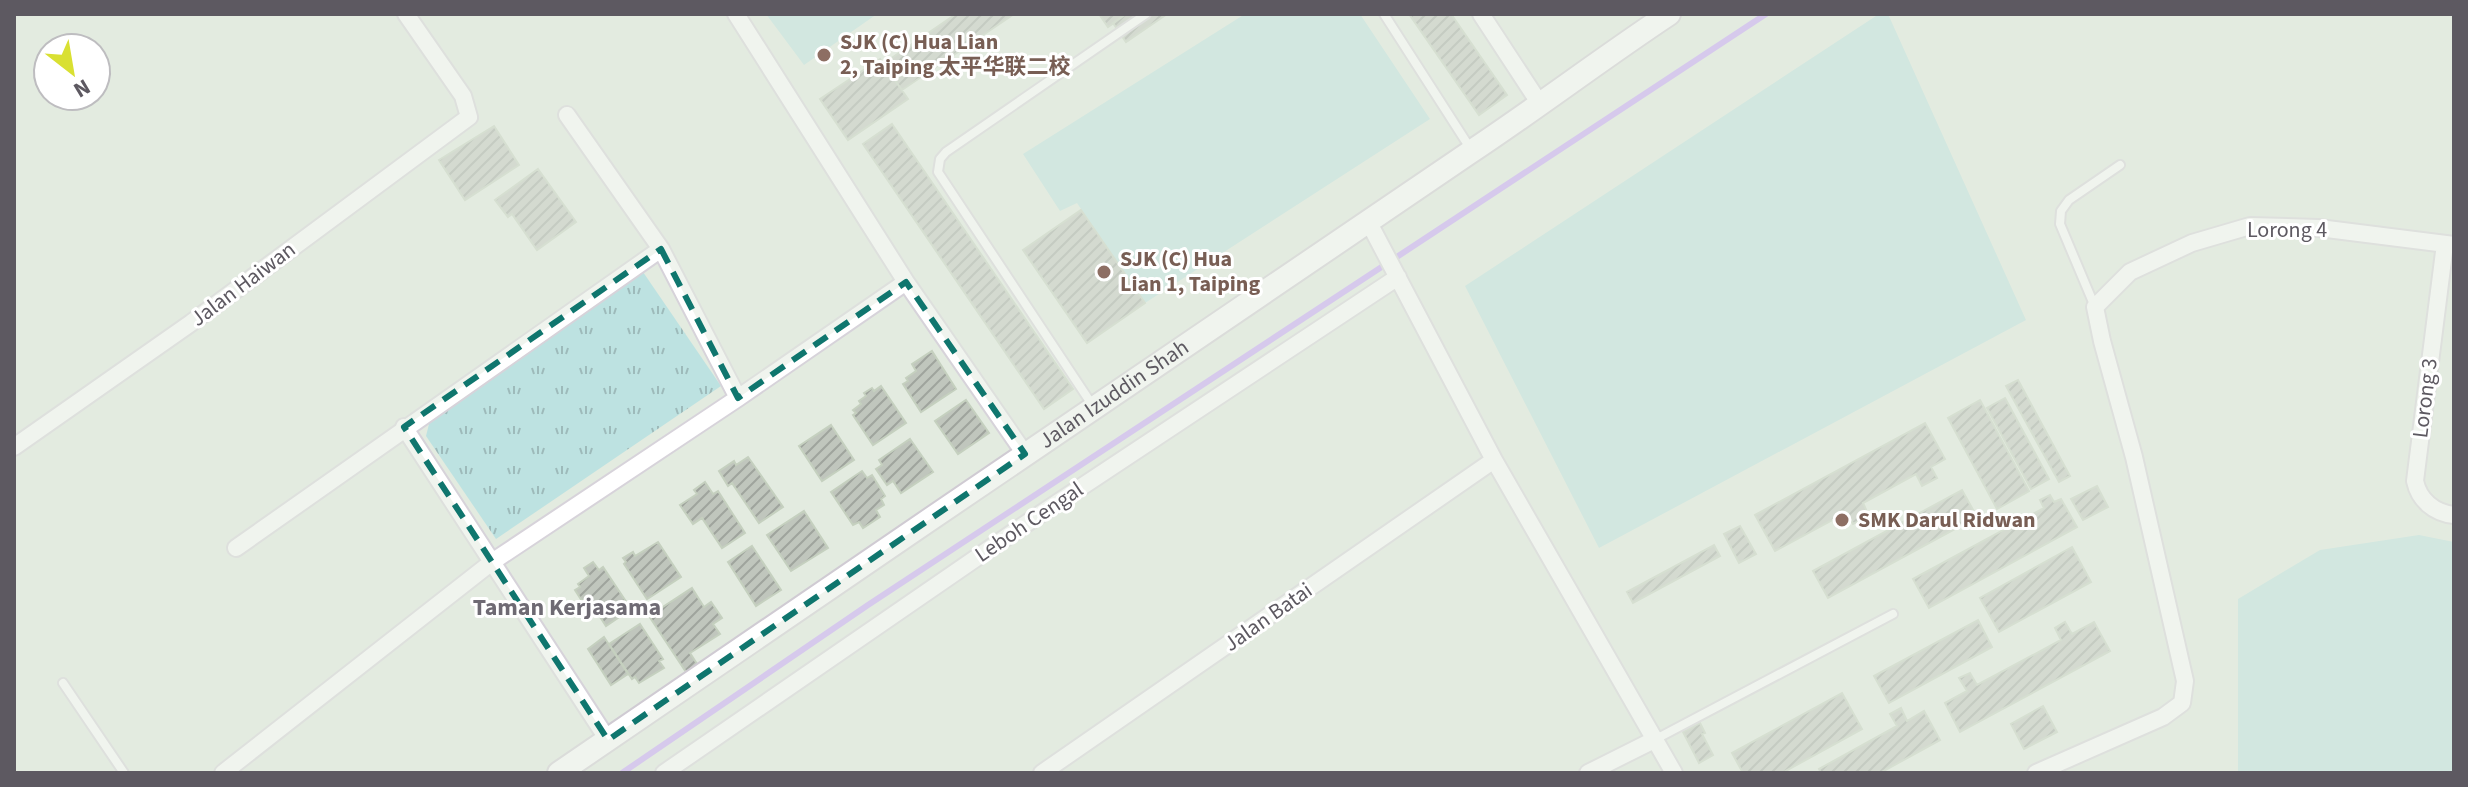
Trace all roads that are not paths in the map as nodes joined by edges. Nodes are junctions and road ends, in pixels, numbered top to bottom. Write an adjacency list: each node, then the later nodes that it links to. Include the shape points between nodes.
1 (406, 14): 20 (street, Jalan Haiwan, via 463,96 469,117)
2 (736, 14): 15 (street)
3 (1146, 14): 18 (lane, via 946,152 937,165)
4 (1384, 14): 9 (lane)
5 (1481, 14): 7 (street)
6 (1669, 14): 7 (main road, Jalan Izuddin Shah)
7 (1540, 104): 9 (main road, Jalan Izuddin Shah)
8 (567, 115): 13 (street)
9 (1473, 151): 11 (main road, Jalan Izuddin Shah)
10 (2120, 165): 16 (lane, via 2061,211 2060,224)
11 (1368, 221): 14 (street); 18 (main road, Jalan Izuddin Shah)
12 (2449, 244): 16 (street, Lorong 4, via 2319,228 2250,226 2192,243 2130,272); 23 (street, Lorong 3, via 2415,481 2426,503)
13 (661, 249): 17 (street); 19 (street)
14 (1396, 274): 22 (street); 33 (street, Leboh Cengal)
15 (906, 282): 17 (street); 21 (street)
16 (2095, 307): 37 (street, via 2185,681 2182,703 2163,717)
17 (738, 398): 25 (street)
18 (1093, 407): 21 (main road, Jalan Izuddin Shah)
19 (404, 427): 24 (street); 25 (street)
20 (14, 447)
21 (1025, 454): 29 (main road, Jalan Izuddin Shah)
22 (1494, 460): 28 (street); 34 (street, Jalan Batai)
23 (2454, 515)
24 (236, 548)
25 (492, 562): 29 (street); 31 (street)
26 (1893, 614): 28 (lane)
27 (63, 683): 30 (lane)
28 (1656, 739): 35 (street); 36 (street)
29 (608, 740): 32 (main road, Jalan Izuddin Shah)
30 (124, 773)
31 (223, 773)
32 (559, 773)
33 (664, 773)
34 (1042, 773)
35 (1588, 773)
36 (1674, 773)
37 (2036, 773)

